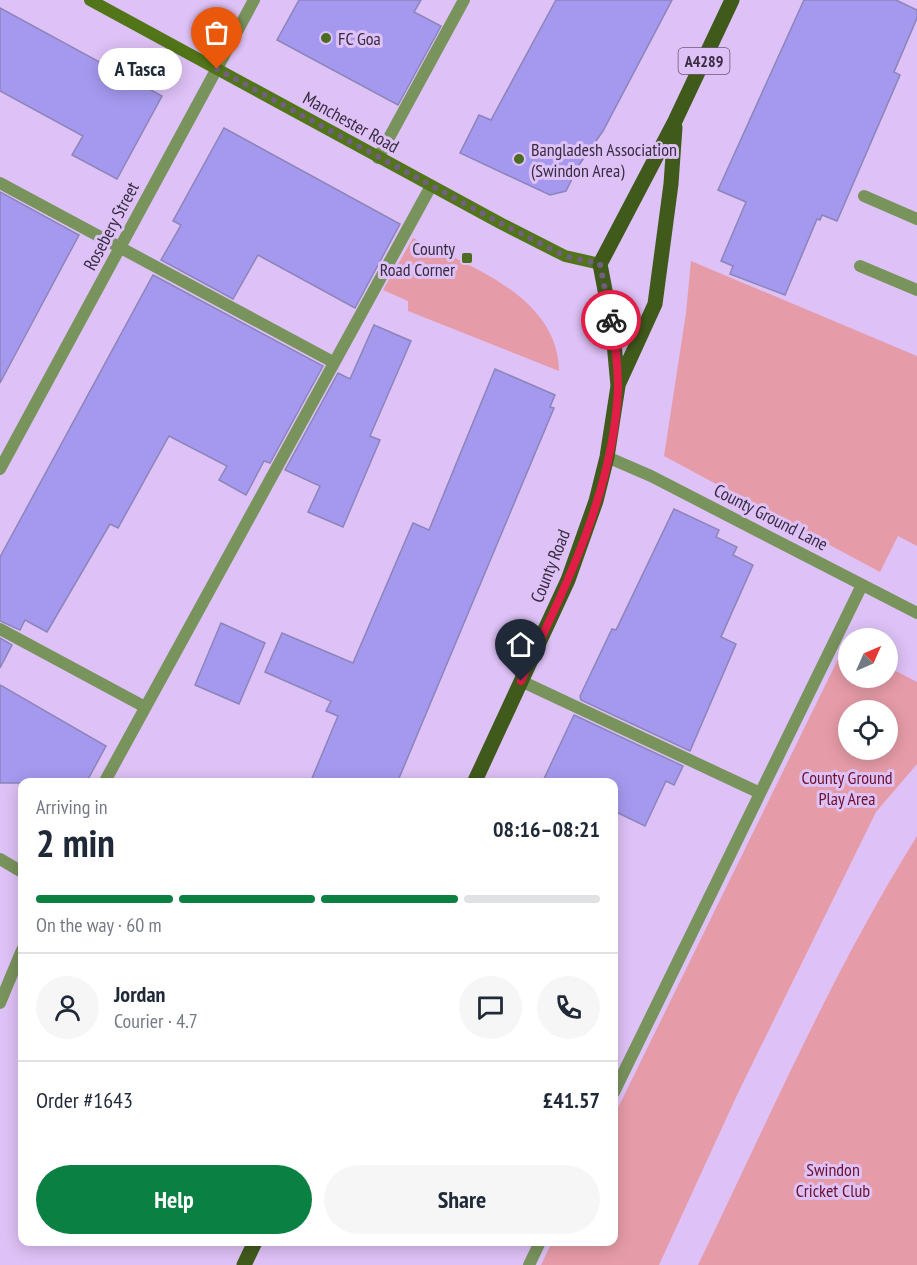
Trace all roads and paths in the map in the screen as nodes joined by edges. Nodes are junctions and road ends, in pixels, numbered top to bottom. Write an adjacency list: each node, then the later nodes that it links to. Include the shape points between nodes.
1 (90, 0): 5 (street, Manchester Road)
2 (254, 0): 5 (street, Rosebery Street)
3 (464, 0): 7 (street)
4 (732, 0): 6 (main road, County Road / A4289)
5 (217, 69): 7 (street, Manchester Road); 12 (street, Rosebery Street)
6 (675, 121): 13 (main road, County Road / A4289); 17 (main road, County Road, via 656,304)
7 (378, 158): 9 (street, Manchester Road)
8 (0, 183): 12 (street)
9 (430, 186): 13 (street, Manchester Road, via 558,253); 16 (street)
10 (864, 196): 11 (street)
11 (917, 219)
12 (120, 248): 16 (street); 19 (street, Rosebery Street)
13 (600, 264): 17 (main road, County Road)
14 (860, 267): 15 (street)
15 (917, 290)
16 (333, 362): 24 (street)
17 (618, 386): 18 (main road, County Road)
18 (607, 457): 20 (street, County Ground Lane); 23 (main road, County Road, via 568,580)
19 (0, 469)
20 (862, 585): 21 (street, County Ground Lane); 27 (street)
21 (917, 613)
22 (0, 629): 24 (street)
23 (521, 681): 26 (main road, County Road); 27 (street)
24 (145, 707): 25 (street)
25 (107, 778)
26 (476, 778)
27 (760, 794): 32 (street)
28 (0, 859): 29 (street)
29 (18, 870)
30 (18, 960): 31 (street)
31 (0, 1003)
32 (618, 1084)
33 (253, 1246): 35 (main road)
34 (538, 1246): 36 (street)
35 (244, 1265)
36 (529, 1265)

